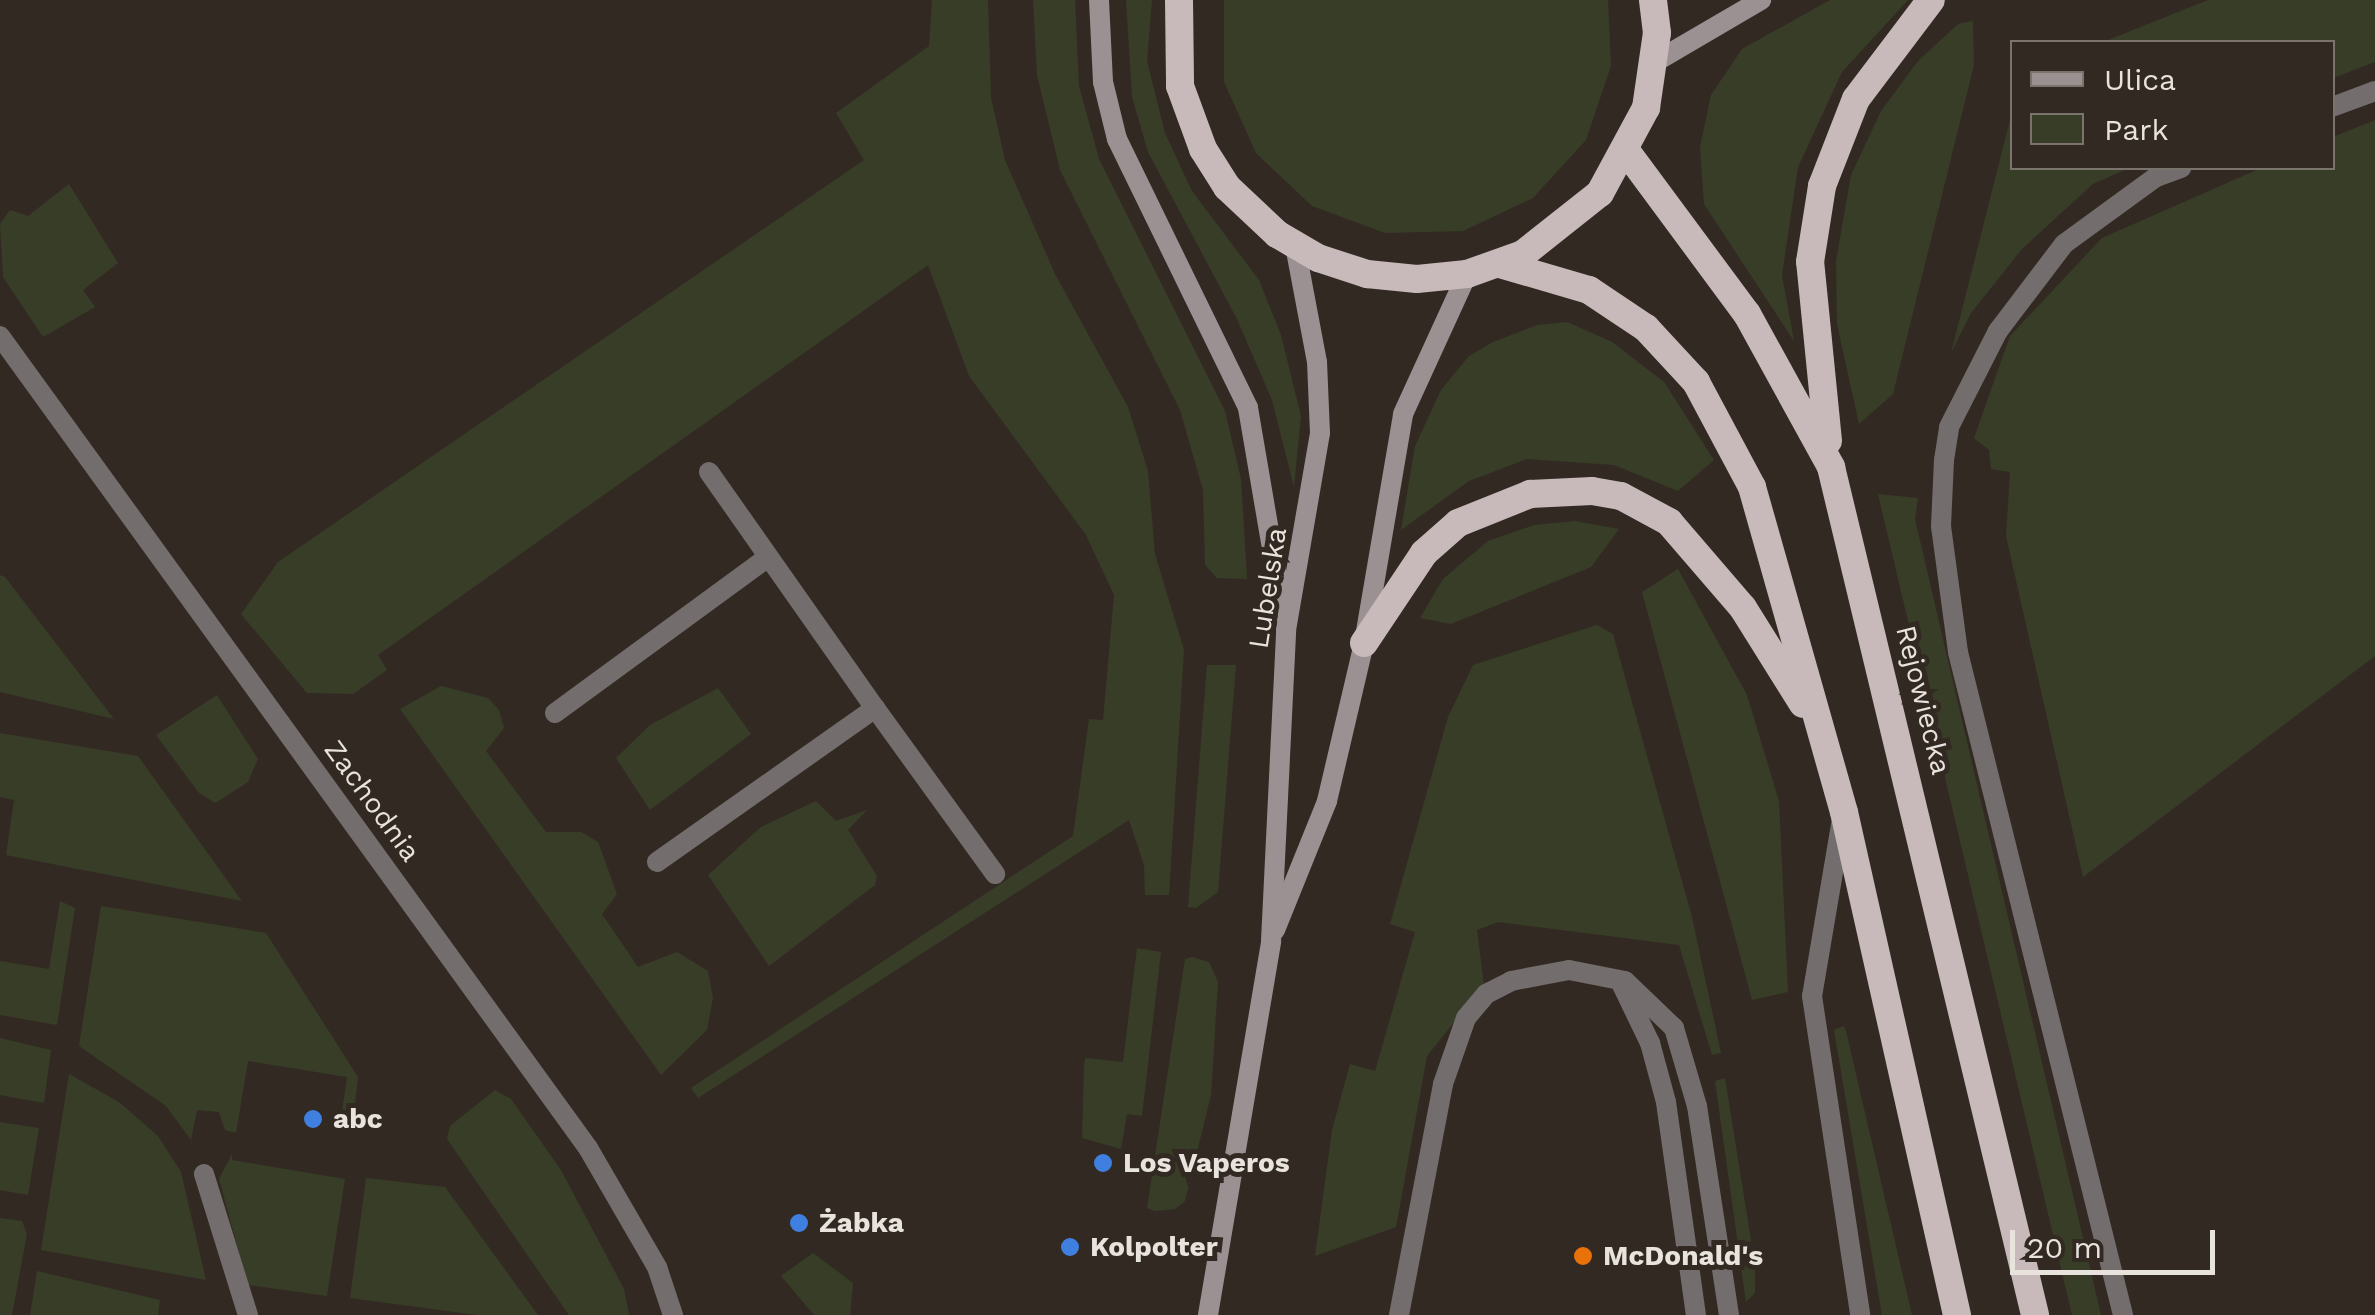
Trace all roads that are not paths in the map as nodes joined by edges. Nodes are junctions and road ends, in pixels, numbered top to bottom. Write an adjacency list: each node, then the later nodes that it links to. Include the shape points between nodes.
1 (1100, 0): 18 (main road, via 1104,82 1117,139 1248,408)
2 (1178, 0): 11 (highway, via 1180,86 1203,149 1242,204)
3 (1653, 0): 6 (highway)
4 (1761, 0): 6 (main road)
5 (1931, 0): 15 (highway, via 1856,99 1822,186 1810,262)
6 (1654, 62): 9 (highway, via 1646,108)
7 (2375, 91): 8 (street)
8 (2335, 107)
9 (1628, 152): 12 (highway, via 1584,212); 15 (highway, Rejowiecka, via 1747,314)
10 (2175, 170): 38 (street, via 2064,244 1998,331 1950,426 1944,460 1941,526 1958,652)
11 (1296, 246): 13 (highway, via 1379,276); 18 (main road, Lubelska, via 1320,414)
12 (1500, 264): 13 (highway); 22 (highway, via 1608,299 1696,382 1752,487)
13 (1467, 274): 19 (main road, Lubelska, via 1403,414)
14 (0, 336): 30 (street, Zachodnia, via 588,1148 657,1268)
15 (1832, 467): 37 (highway, Rejowiecka)
16 (709, 472): 17 (street)
17 (768, 557): 20 (street); 21 (street)
18 (1286, 630): 26 (main road, Lubelska)
19 (1364, 643): 22 (highway, via 1424,553 1474,513 1548,490 1621,496 1669,522 1743,608); 26 (main road, Lubelska, via 1327,801)
20 (875, 708): 24 (street); 25 (street)
21 (555, 714)
22 (1820, 731): 23 (highway)
23 (1844, 812): 35 (street, via 1812,996); 36 (highway)
24 (657, 862)
25 (995, 874)
26 (1271, 941): 31 (main road, Lubelska)
27 (1619, 979): 32 (street, via 1569,970 1511,981 1486,994 1466,1018 1442,1084); 33 (street, via 1650,1043 1666,1102); 34 (street, via 1674,1028 1688,1070)
28 (204, 1174): 29 (street)
29 (248, 1315)
30 (672, 1315)
31 (1208, 1315)
32 (1400, 1315)
33 (1696, 1315)
34 (1729, 1315)
35 (1860, 1315)
36 (1957, 1315)
37 (2034, 1315)
38 (2123, 1315)

